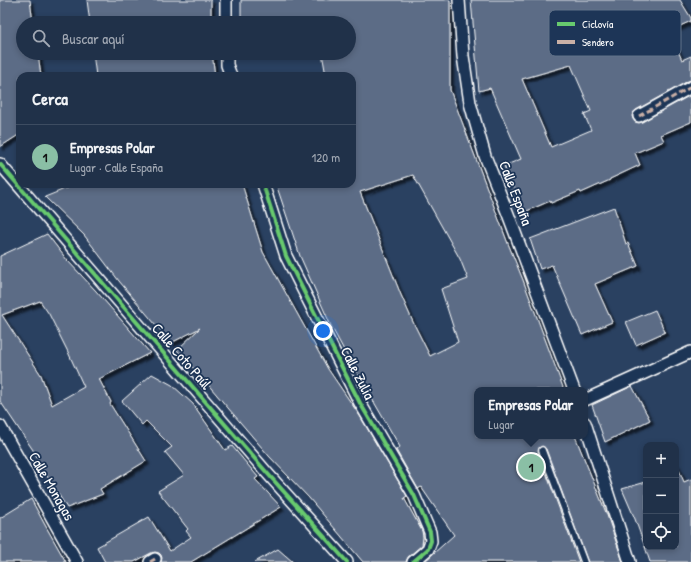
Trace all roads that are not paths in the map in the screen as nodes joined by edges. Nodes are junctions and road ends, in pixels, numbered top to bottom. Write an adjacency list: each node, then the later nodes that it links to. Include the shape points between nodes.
1 (226, 0): 3 (street)
2 (459, 0): 13 (street, Calle España, via 470,103 485,156)
3 (226, 16)
4 (227, 60): 5 (street)
5 (230, 72)
6 (691, 88): 7 (street)
7 (639, 116)
8 (0, 164): 9 (street, Calle Coto Paúl)
9 (16, 183)
10 (21, 188): 19 (street, Calle Coto Paúl)
11 (264, 188): 20 (street, Calle Zulia, via 286,256 360,403 414,495 430,532 431,541 428,549)
12 (691, 352): 14 (street)
13 (573, 387)
14 (588, 399)
15 (0, 426): 18 (street, Calle Monagas)
16 (588, 432): 22 (street)
17 (542, 450): 21 (lane)
18 (78, 562)
19 (347, 562)
20 (412, 562)
21 (584, 562)
22 (630, 562)

